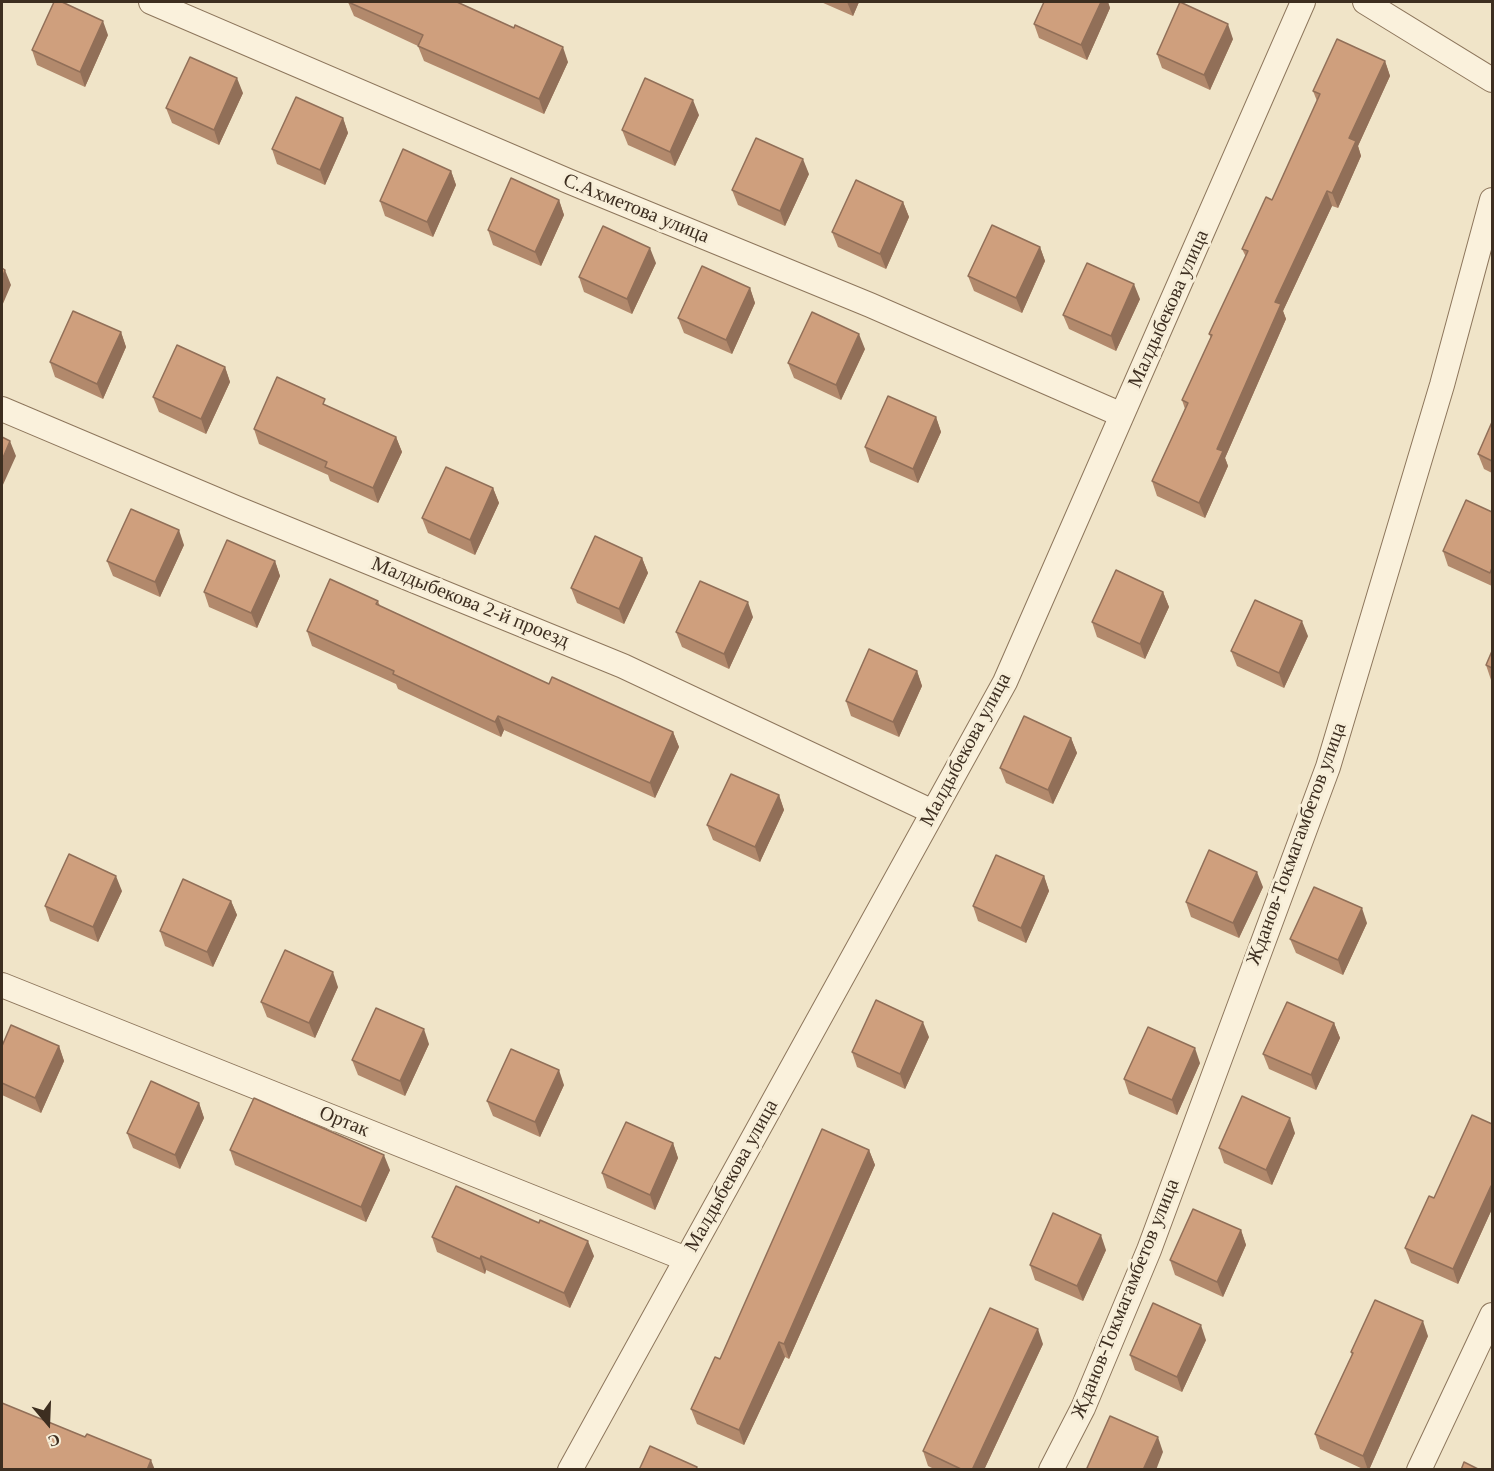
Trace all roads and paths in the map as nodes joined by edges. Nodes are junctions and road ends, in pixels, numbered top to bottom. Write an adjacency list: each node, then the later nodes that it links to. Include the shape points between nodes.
1 (151, 2): 7 (street, С.Ахметова улица)
2 (1365, 2): 4 (street)
3 (1295, 4): 7 (street, Малдыбекова улица)
4 (1492, 80)
5 (1492, 200): 13 (street, Жданов-Токмагамбетов улица, via 1442,385 1328,767 1149,1250 1083,1408)
6 (2, 409): 8 (street, Малдыбекова 2-й проезд, via 623,666)
7 (1122, 415): 8 (street, Малдыбекова улица, via 1005,682)
8 (933, 812): 10 (street, Малдыбекова улица)
9 (2, 985): 10 (street, Ортак)
10 (686, 1259): 12 (street, Малдыбекова улица)
11 (1492, 1315): 14 (street)
12 (570, 1470)
13 (1051, 1470)
14 (1419, 1470)

